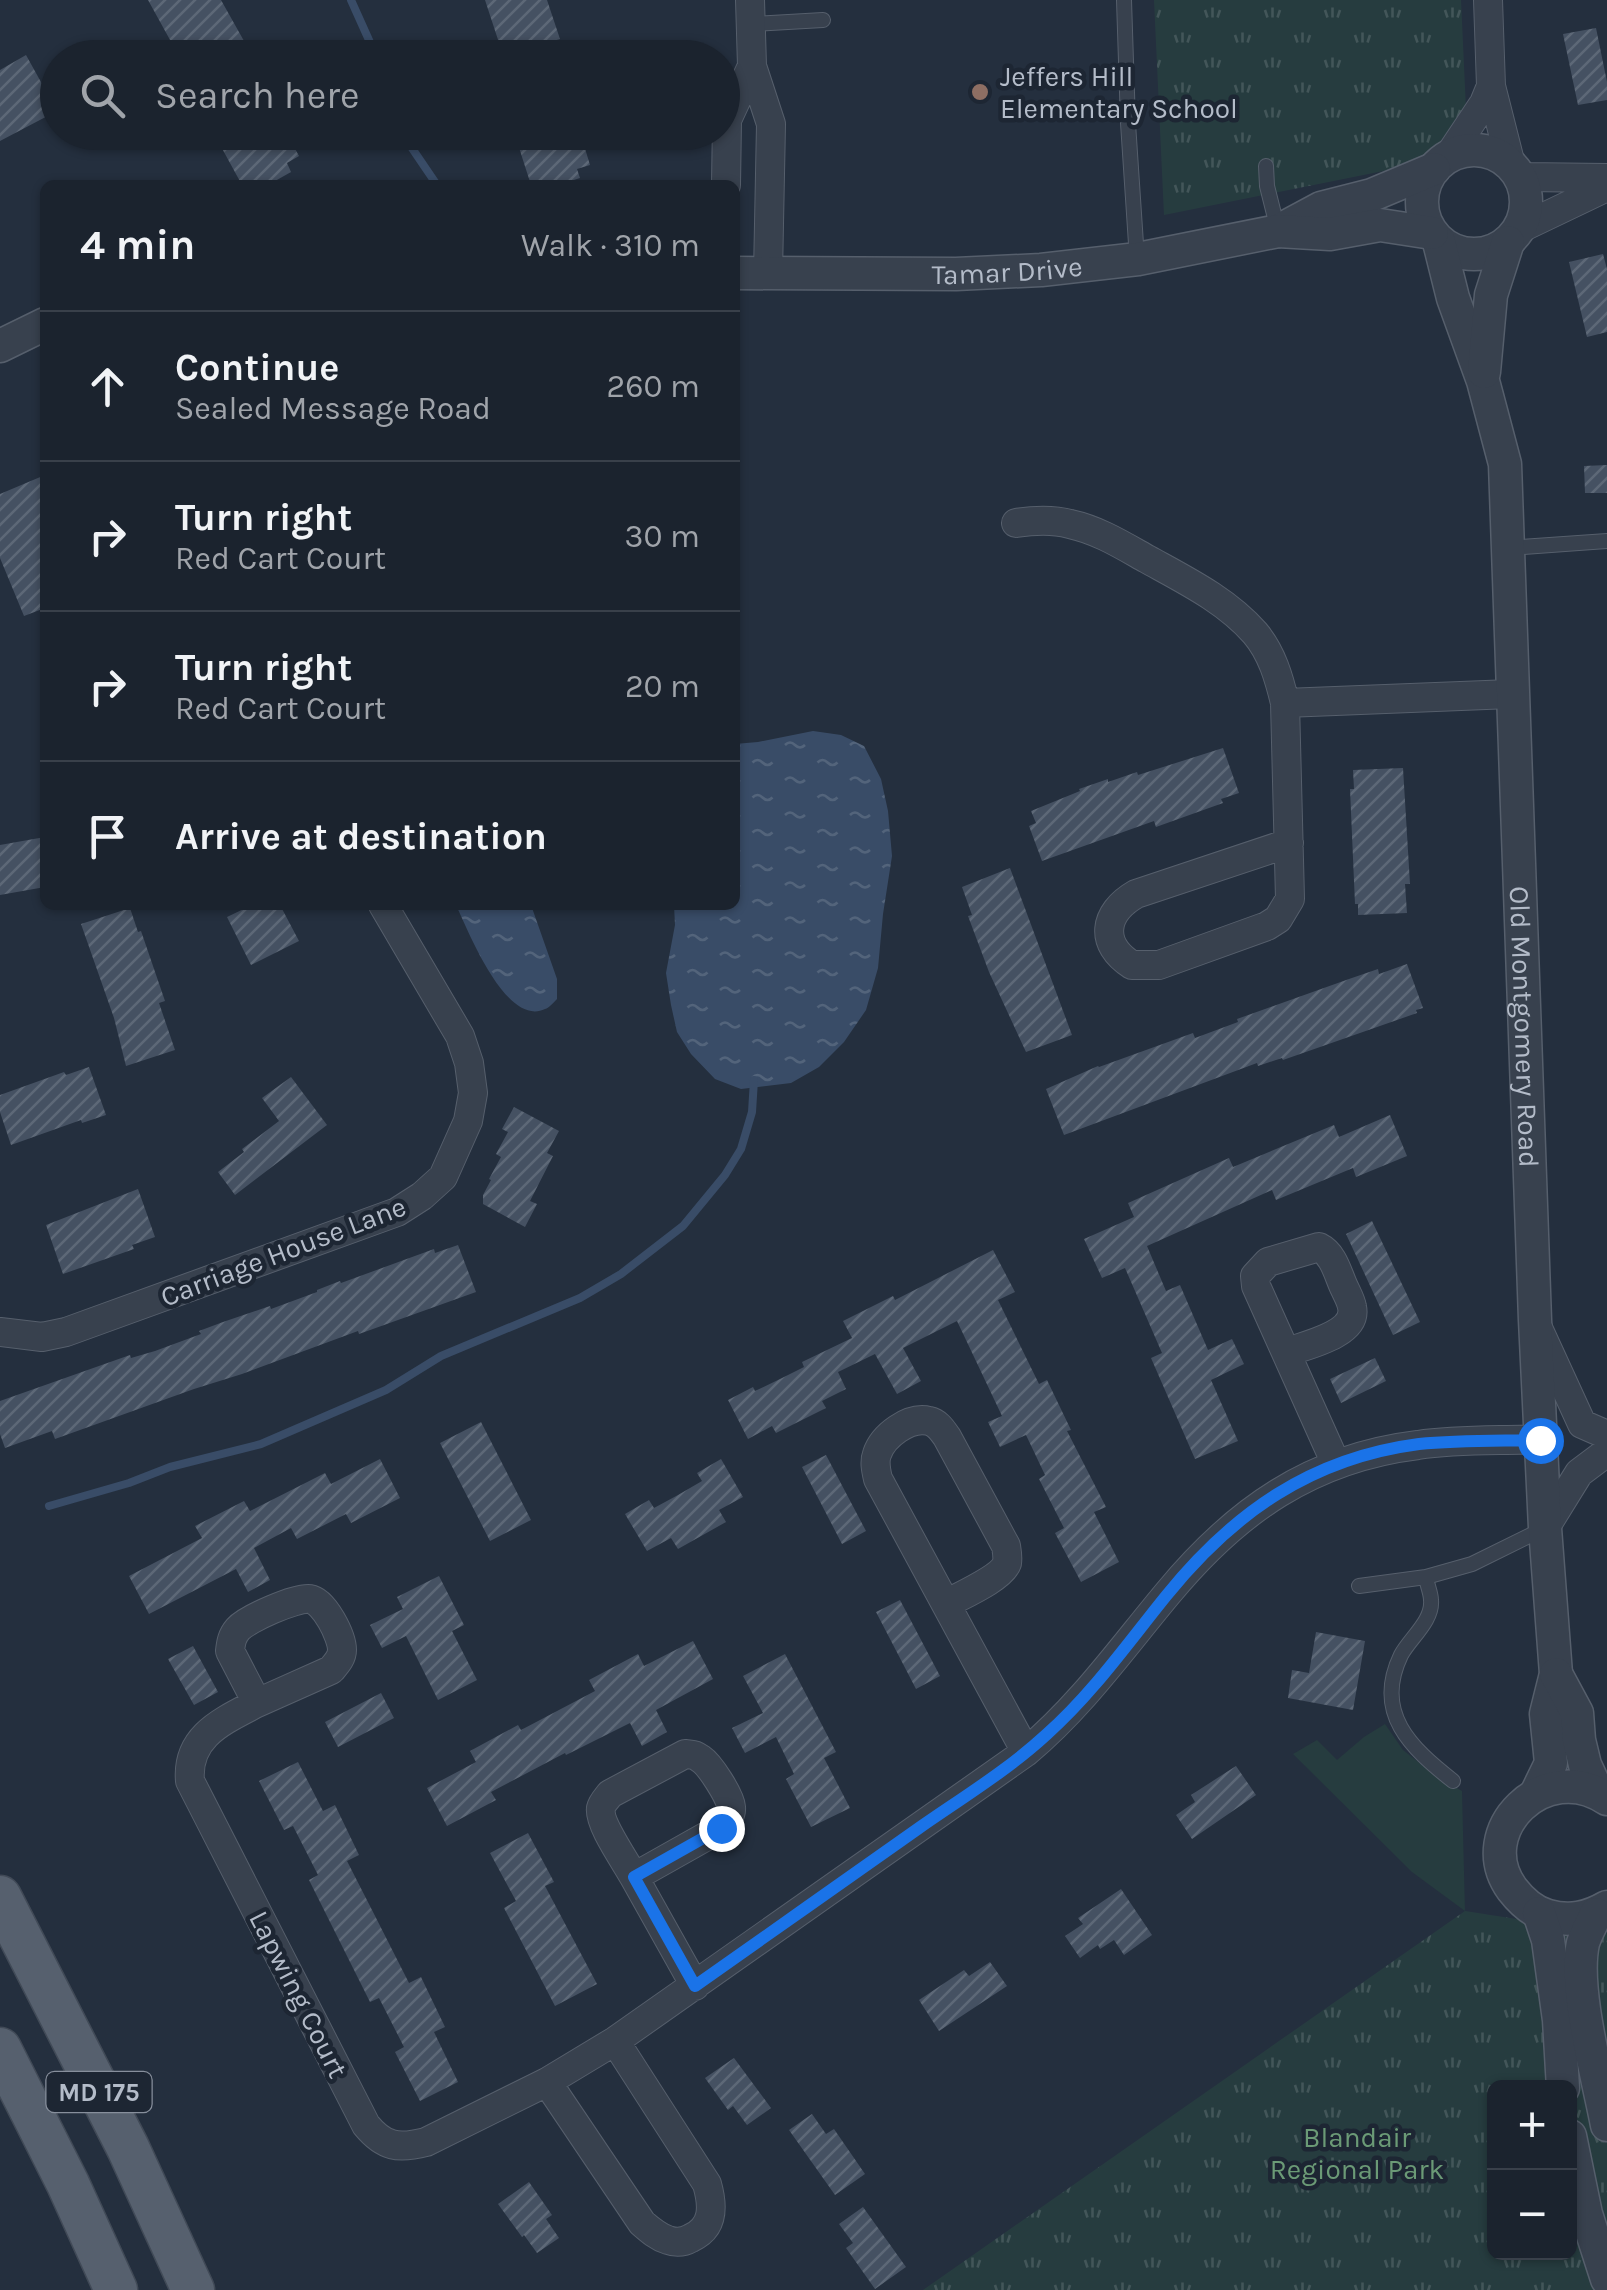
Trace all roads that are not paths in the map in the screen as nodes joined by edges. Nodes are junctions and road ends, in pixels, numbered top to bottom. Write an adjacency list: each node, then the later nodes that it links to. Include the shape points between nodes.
1 (1124, 0): 18 (lane)
2 (1488, 0): 6 (street)
3 (751, 12): 4 (lane); 5 (street)
4 (823, 20)
5 (752, 66): 7 (street); 19 (street, via 771,124)
6 (1491, 86): 9 (street); 11 (street)
7 (740, 92)
8 (727, 150): 13 (street)
9 (1441, 163): 11 (street, via 1483,151); 15 (street, Tamar Drive, via 1372,196 1320,208); 17 (street, via 1425,184 1422,202)
10 (1266, 166): 15 (lane)
11 (1516, 171): 12 (street); 16 (street, via 1526,198)
12 (1607, 178)
13 (726, 180)
14 (1607, 187): 16 (street)
15 (1278, 231): 17 (street, Tamar Drive, via 1330,234 1380,225); 18 (street, Tamar Drive)
16 (1514, 236): 17 (street, via 1479,254); 22 (street, Old Montgomery Road, via 1491,294)
17 (1436, 237): 22 (street, Old Montgomery Road)
18 (1138, 259): 19 (street, Tamar Drive, via 956,274)
19 (751, 274)
20 (40, 326): 21 (street)
21 (0, 346)
22 (1483, 382): 25 (street, Old Montgomery Road, via 1505,464)
23 (1016, 523): 27 (street, via 1042,520 1102,534 1203,590 1256,634)
24 (1607, 541): 25 (lane)
25 (1507, 548): 26 (street, Old Montgomery Road)
26 (1511, 694): 27 (street); 30 (street, Old Montgomery Road)
27 (1286, 703): 28 (street)
28 (1289, 843): 28 (street, via 1290,898 1268,926 1160,964 1132,965 1114,950 1108,928 1124,900)
29 (386, 910): 31 (street, Carriage House Lane, via 470,1063 468,1121 443,1176 398,1212 66,1332)
30 (1535, 1320): 33 (street, via 1582,1424); 34 (street, Old Montgomery Road)
31 (0, 1332)
32 (1287, 1352): 36 (street)
33 (1607, 1436)
34 (1540, 1440): 36 (street, Lapwing Court, via 1420,1444); 37 (street, Old Montgomery Road)
35 (1607, 1452): 37 (street, via 1579,1473)
36 (1336, 1464): 43 (street, Lapwing Court, via 1300,1479 1234,1524 1079,1702)
37 (1545, 1528): 38 (lane, via 1472,1564); 41 (street, Old Montgomery Road)
38 (1426, 1577): 39 (lane); 44 (lane, via 1432,1603 1402,1655 1391,1707 1419,1754)
39 (1359, 1586)
40 (946, 1604): 40 (street, via 999,1574 1008,1556 939,1425 916,1421 880,1447 878,1479); 43 (street)
41 (1556, 1674): 45 (street, Old Montgomery Road, via 1546,1714 1550,1763); 46 (street, Old Montgomery Road, via 1577,1713 1585,1765)
42 (258, 1703): 55 (street, Lapwing Court, via 205,1736 189,1765 190,1781 366,2125 389,2144 426,2142)
43 (1026, 1752): 51 (street, Lapwing Court)
44 (1453, 1781)
45 (1536, 1794): 46 (street, via 1564,1786); 50 (street, via 1510,1818 1501,1861 1521,1901)
46 (1603, 1796)
47 (634, 1877): 47 (street, via 728,1819 729,1800 695,1756 686,1754 603,1802 602,1821); 51 (street)
48 (0, 1897): 60 (main road, MD 175)
49 (1601, 1910): 50 (street, via 1581,1918); 56 (street, via 1584,1939 1580,1966)
50 (1540, 1914): 54 (street)
51 (695, 1986): 52 (street, Lapwing Court)
52 (615, 2041): 55 (street, Lapwing Court); 55 (street, via 707,2184 711,2214 696,2236 670,2241 642,2223)
53 (0, 2049): 59 (main road, MD 175)
54 (1563, 2080)
55 (548, 2082)
56 (1607, 2125)
57 (1577, 2170): 58 (street)
58 (1607, 2279)
59 (116, 2290)
60 (193, 2290)

